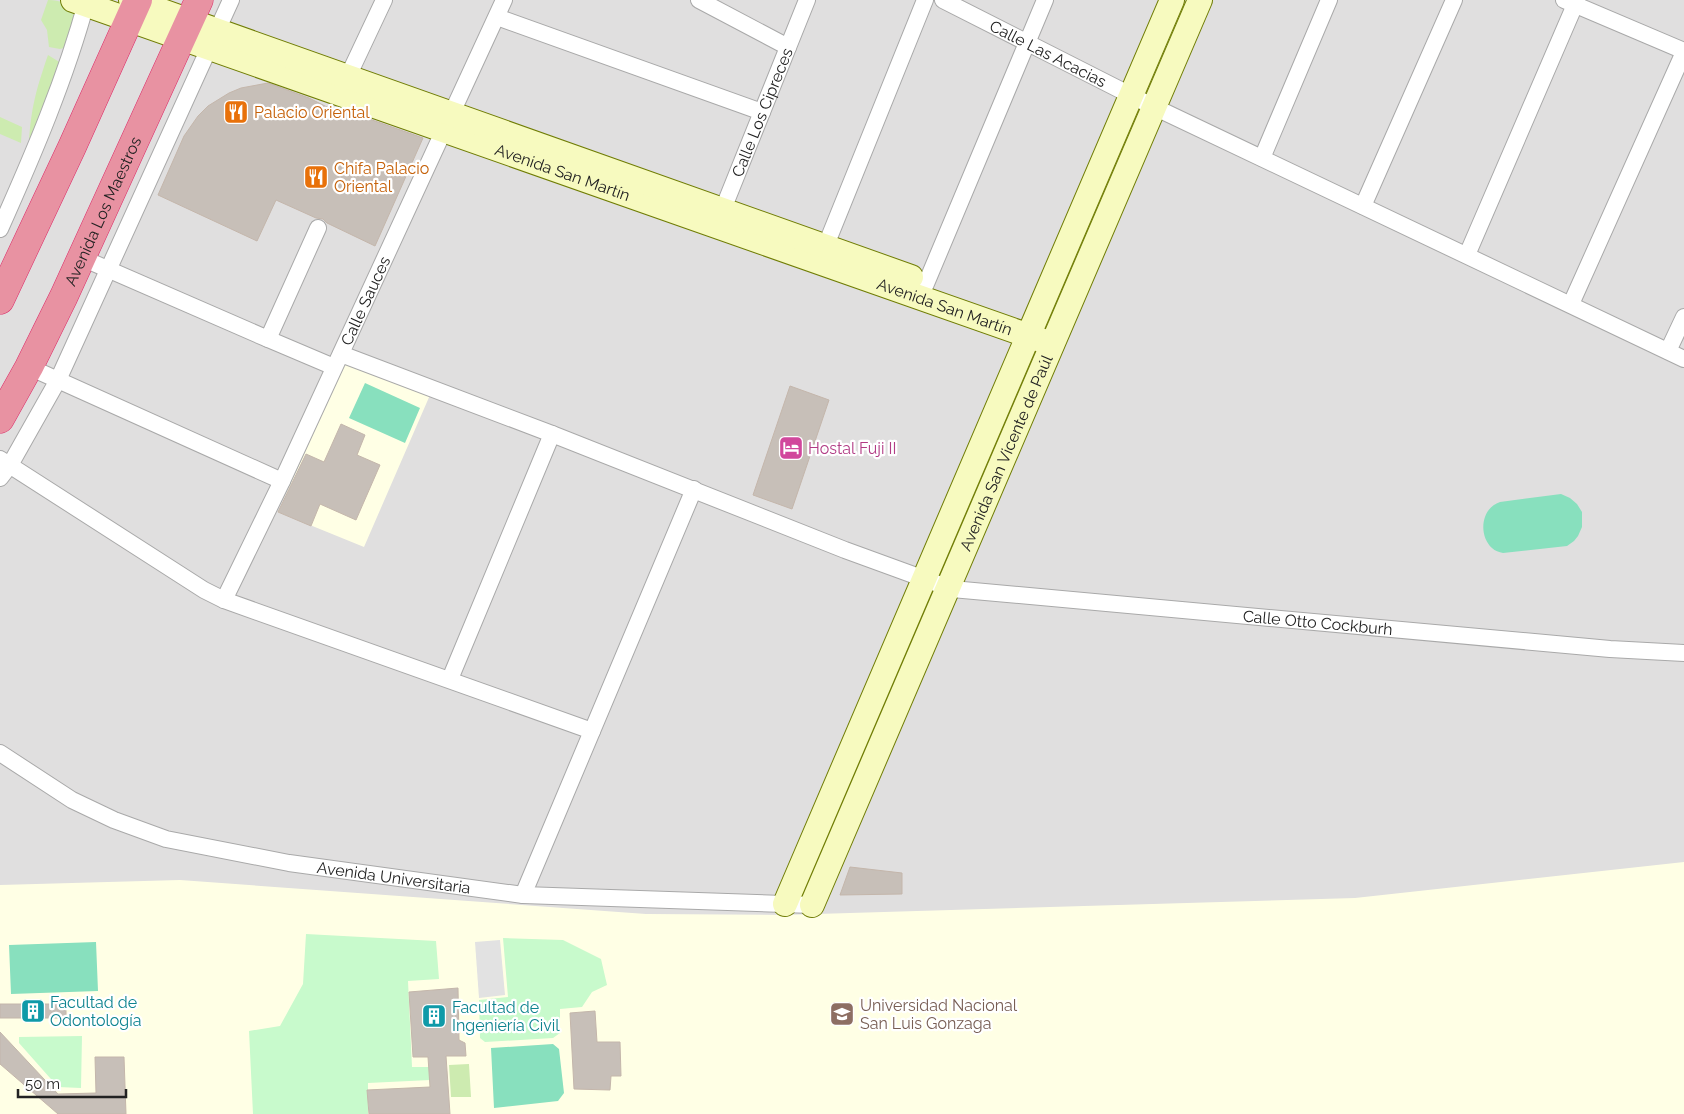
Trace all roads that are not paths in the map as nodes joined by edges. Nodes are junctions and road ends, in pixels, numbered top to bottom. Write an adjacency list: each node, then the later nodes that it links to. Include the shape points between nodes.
1 (232, 0): 19 (street)
2 (384, 0): 23 (street)
3 (504, 0): 17 (street, Calle Sauces)
4 (699, 0): 21 (street)
5 (807, 0): 21 (street, Calle Los Cipreces)
6 (925, 0): 32 (street)
7 (943, 0): 20 (street, Calle Las Acacias)
8 (1045, 0): 20 (street)
9 (1172, 0): 24 (street, Avenida San Vicente de Paúl)
10 (1200, 0): 41 (street, Avenida San Vicente de Paúl)
11 (1329, 0): 27 (street)
12 (1454, 0): 28 (street)
13 (1564, 0): 22 (street)
14 (1577, 0): 33 (street)
15 (82, 2): 16 (street, Avenida San Martín); 31 (street, via 65,67)
16 (128, 12): 18 (street, Avenida San Martín); 37 (highway)
17 (497, 17): 25 (street); 26 (street, Calle Sauces)
18 (190, 19): 19 (street, Avenida San Martín); 34 (highway, Avenida Los Maestros)
19 (214, 38): 23 (street, Avenida San Martín); 35 (street)
20 (1027, 43): 24 (street, Calle Las Acacias); 36 (street)
21 (788, 47): 25 (street, Calle Los Cipreces)
22 (1684, 52): 38 (street)
23 (344, 85): 26 (street, Avenida San Martín)
24 (1131, 96): 27 (street, Calle Las Acacias); 40 (street, Avenida San Vicente de Paúl)
25 (762, 112): 29 (street, Calle Los Cipreces)
26 (448, 122): 29 (street, Avenida San Martín); 45 (street, Calle Sauces)
27 (1262, 158): 28 (street, Calle Las Acacias)
28 (1364, 206): 33 (street, Calle Las Acacias)
29 (719, 217): 32 (street, Avenida San Martín)
30 (318, 228): 42 (street)
31 (0, 229)
32 (822, 254): 36 (street, Avenida San Martín)
33 (1467, 255): 38 (street, Calle Las Acacias)
34 (82, 258): 35 (street, Calle Otto Cockburh); 46 (highway, Avenida Los Maestros)
35 (109, 269): 42 (street, Calle Otto Cockburh); 47 (street)
36 (924, 290): 40 (street, Avenida San Martín)
37 (0, 300)
38 (1571, 304): 43 (street, Calle Las Acacias)
39 (1684, 317): 43 (street)
40 (1032, 329): 41 (street, Avenida San Martín); 59 (street, Avenida San Vicente de Paúl)
41 (1055, 337): 60 (street, Avenida San Vicente de Paúl)
42 (268, 338): 45 (street, Calle Otto Cockburh)
43 (1668, 351): 44 (street, Calle Las Acacias)
44 (1684, 359)
45 (337, 360): 49 (street, Calle Otto Cockburh); 51 (street, Calle Sauces)
46 (29, 367): 47 (street); 48 (highway, Avenida Los Maestros)
47 (58, 380): 50 (street); 51 (street)
48 (0, 419)
49 (552, 434): 52 (street, Calle Otto Cockburh); 55 (street)
50 (3, 468): 53 (street)
51 (282, 481): 53 (street, Calle Sauces)
52 (694, 489): 54 (street, Calle Otto Cockburh, via 952,589); 56 (street)
53 (224, 600): 55 (street)
54 (1684, 654)
55 (450, 679): 56 (street)
56 (592, 731): 58 (street)
57 (0, 754): 58 (street, Avenida Universitaria, via 72,800 166,839 289,863)
58 (523, 895): 59 (street, Avenida Universitaria)
59 (785, 904): 60 (street, Avenida Universitaria)
60 (812, 905)

